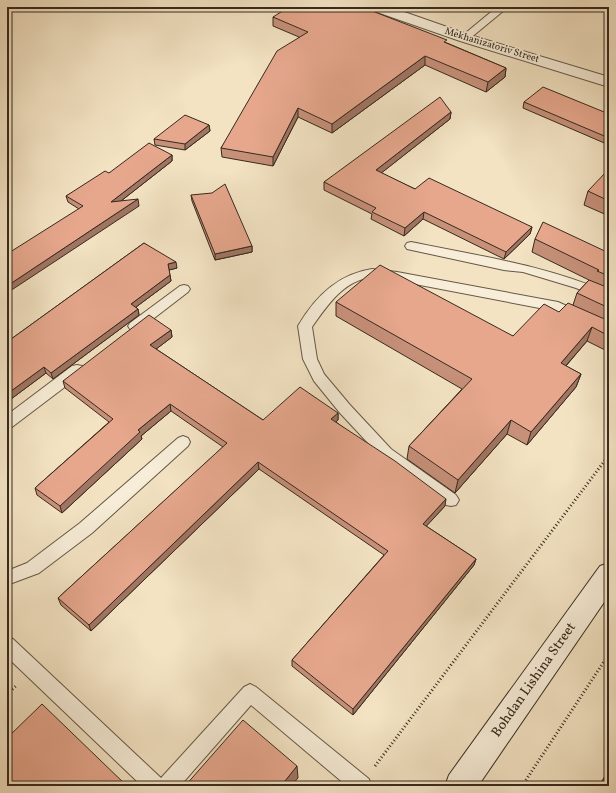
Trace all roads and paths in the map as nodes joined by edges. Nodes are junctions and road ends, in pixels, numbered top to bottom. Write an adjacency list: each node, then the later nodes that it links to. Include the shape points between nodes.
1 (376, 7): 3 (street, Mekhanizatoriv Street)
2 (503, 7): 3 (lane)
3 (465, 38): 4 (street, Mekhanizatoriv Street)
4 (609, 82)
5 (411, 246): 7 (lane, via 523,268 580,285)
6 (184, 289): 9 (lane)
7 (609, 298)
8 (609, 331): 14 (lane, via 558,308 371,273 346,280 325,300 305,326 310,359 319,377 386,453)
9 (127, 332)
10 (89, 361): 11 (lane)
11 (7, 423)
12 (184, 442): 16 (lane, via 80,532 33,568)
13 (609, 456): 21 (path)
14 (451, 500)
15 (609, 574): 22 (street, Bohdan Lishina Street)
16 (7, 578)
17 (7, 645): 19 (lane)
18 (609, 654): 23 (path)
19 (156, 786)
20 (167, 786): 21 (lane, via 250,694)
21 (361, 786)
22 (460, 786)
23 (522, 786)

